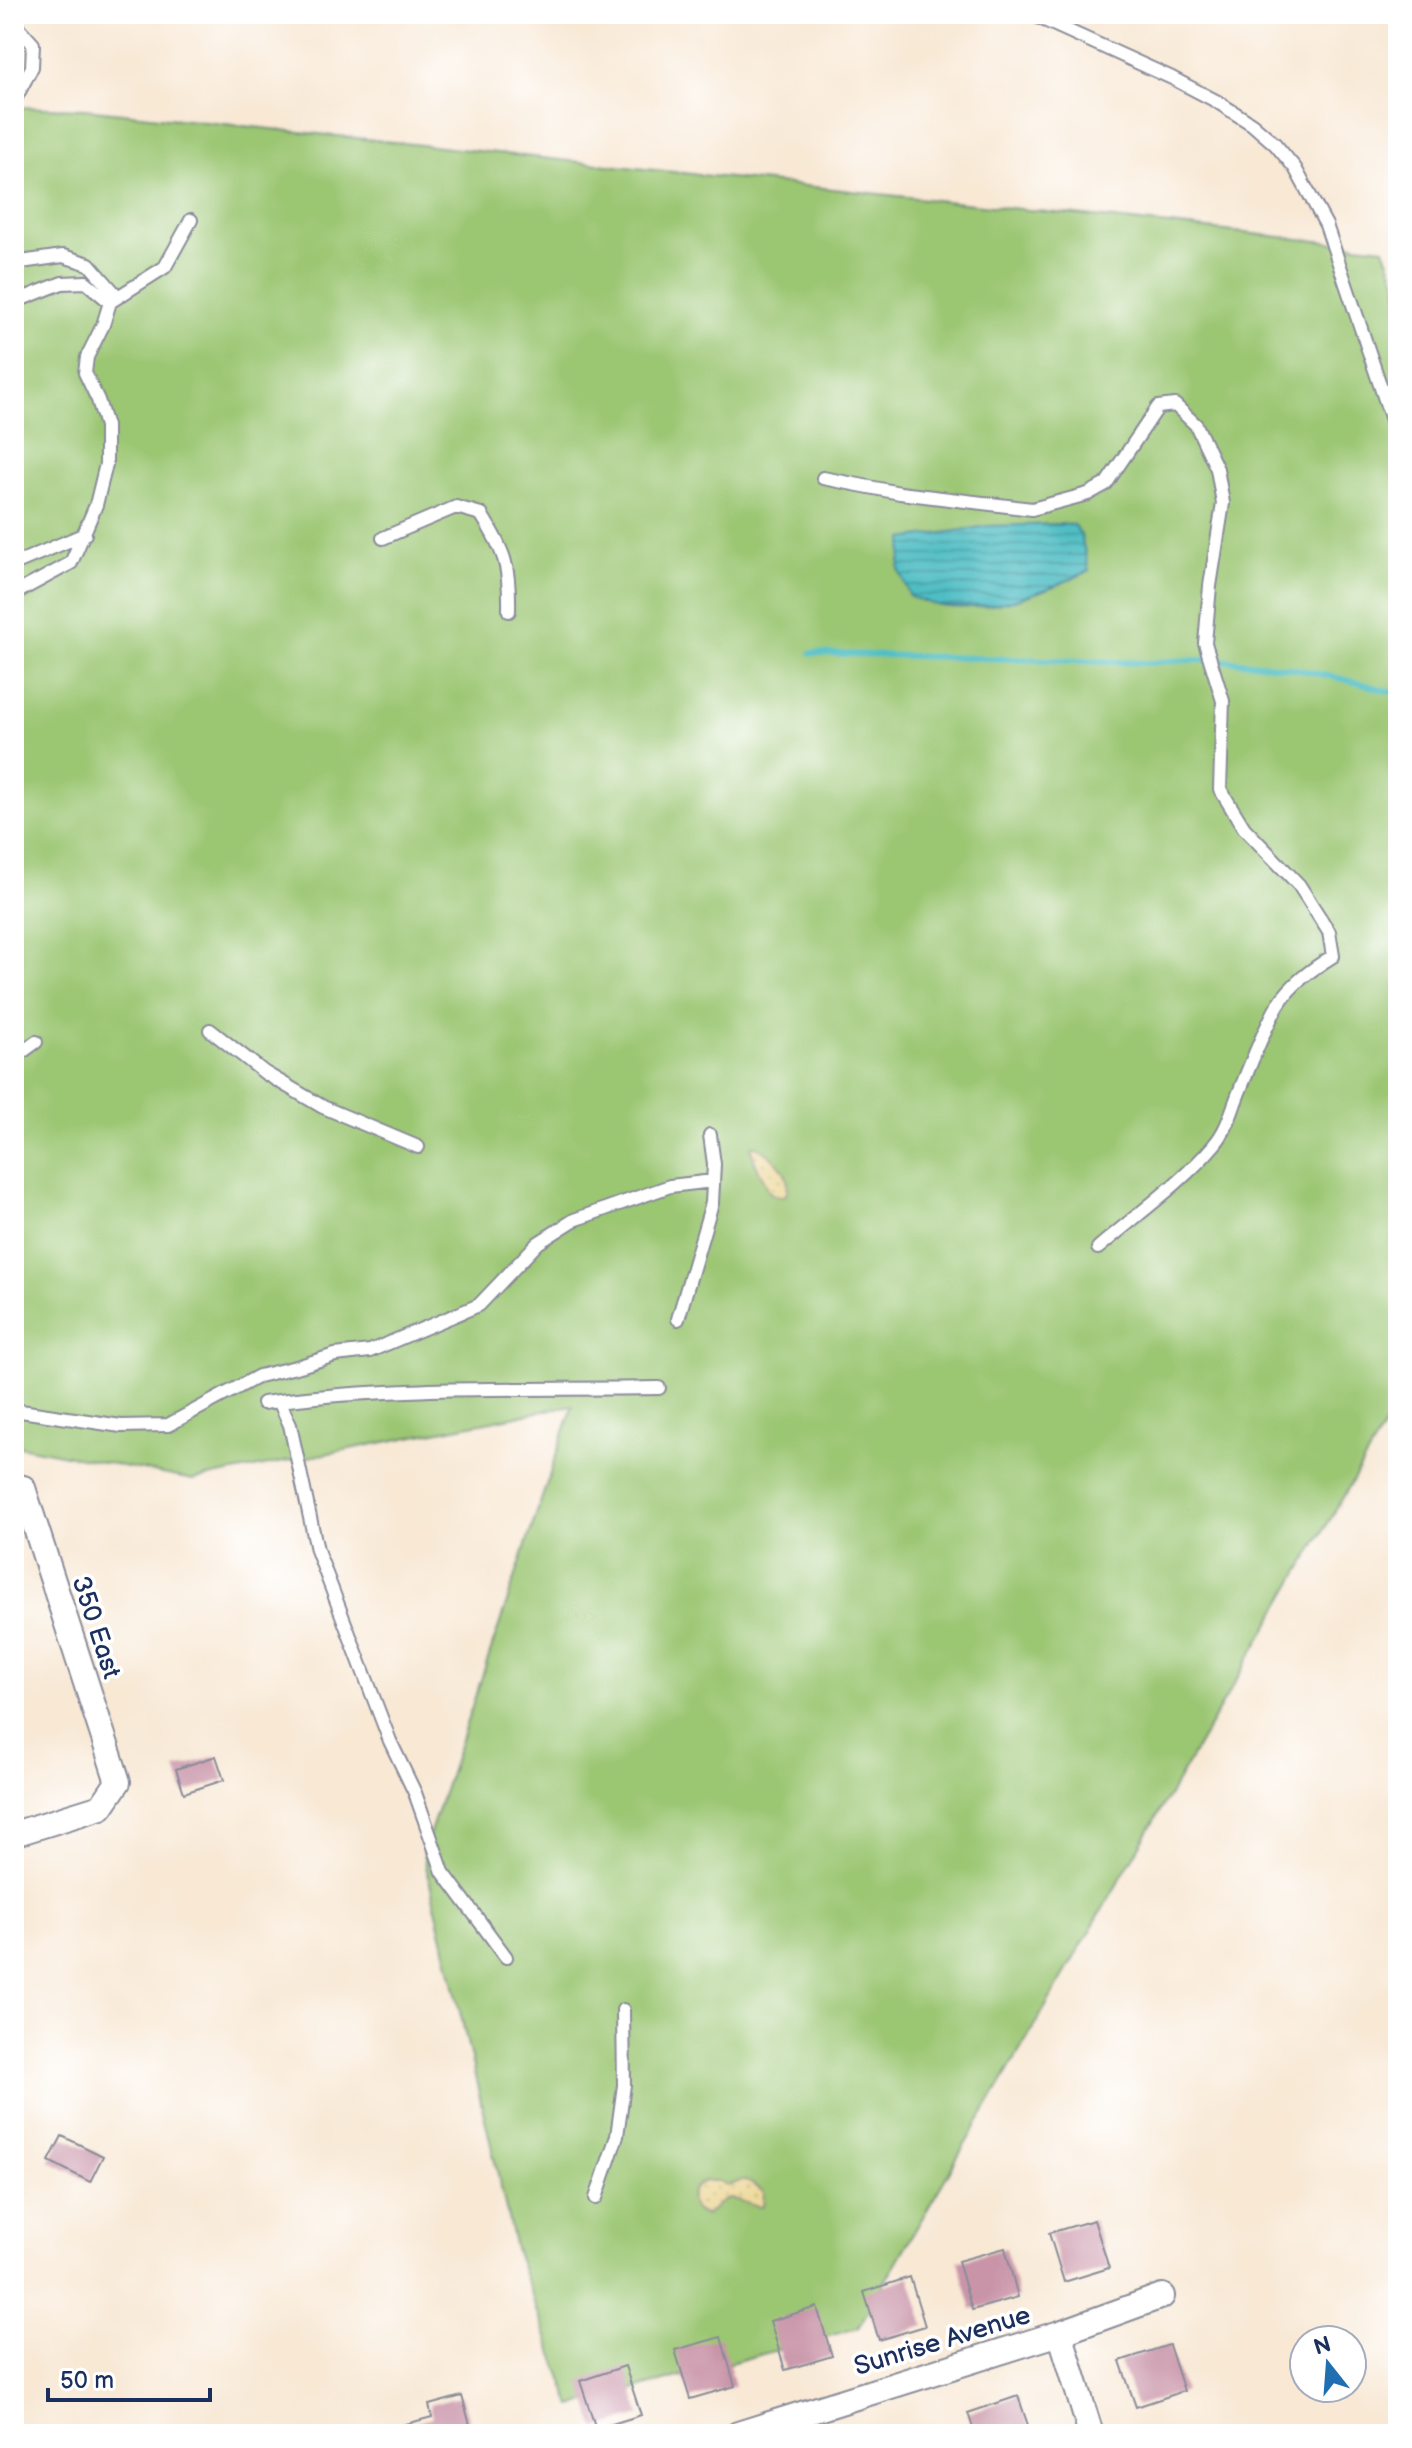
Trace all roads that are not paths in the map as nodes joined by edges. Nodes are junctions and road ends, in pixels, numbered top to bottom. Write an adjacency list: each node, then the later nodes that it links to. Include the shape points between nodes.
1 (1031, 14): 8 (lane, via 1205,95 1275,144 1295,168 1326,225)
2 (14, 23): 3 (lane, via 33,44 32,67)
3 (14, 101)
4 (191, 220): 6 (lane, via 165,267)
5 (14, 263): 6 (lane, via 63,256 89,264)
6 (114, 299): 7 (lane, via 86,282 62,283); 10 (lane, via 85,373 106,426 106,464)
7 (14, 302)
8 (1398, 438)
9 (823, 478): 21 (lane, via 1032,509 1106,484 1158,407 1175,405 1196,425 1217,469 1223,503 1205,643 1223,701 1220,789 1244,828 1299,885 1329,932 1333,956 1313,968 1278,1005 1214,1145)
10 (85, 534): 12 (lane); 13 (lane, via 71,563)
11 (383, 538): 14 (lane, via 456,507 481,514 499,543 510,576)
12 (14, 564)
13 (14, 594)
14 (509, 611)
15 (210, 1030): 19 (lane, via 265,1073 323,1107)
16 (36, 1042): 17 (lane)
17 (14, 1058)
18 (710, 1135): 20 (lane)
19 (418, 1147)
20 (713, 1181): 22 (lane, via 712,1203); 26 (lane, via 670,1186 574,1220 538,1243 479,1305 370,1351 259,1376 168,1425 121,1426)
21 (1098, 1248)
22 (678, 1319)
23 (659, 1388): 24 (lane, via 392,1392)
24 (279, 1401): 25 (lane); 29 (lane, via 290,1425 317,1550 443,1872)
25 (263, 1403)
26 (14, 1410)
27 (19, 1487): 28 (street, 350 East, via 118,1782 101,1807)
28 (14, 1834)
29 (506, 1957)
30 (623, 2010): 31 (lane, via 619,2123)
31 (596, 2198)
32 (1162, 2296): 33 (street, Sunrise Avenue)
33 (1060, 2333): 34 (street, Sunrise Avenue); 36 (street)
34 (782, 2427): 35 (street, Sunrise Avenue)
35 (738, 2434)
36 (1091, 2434)

